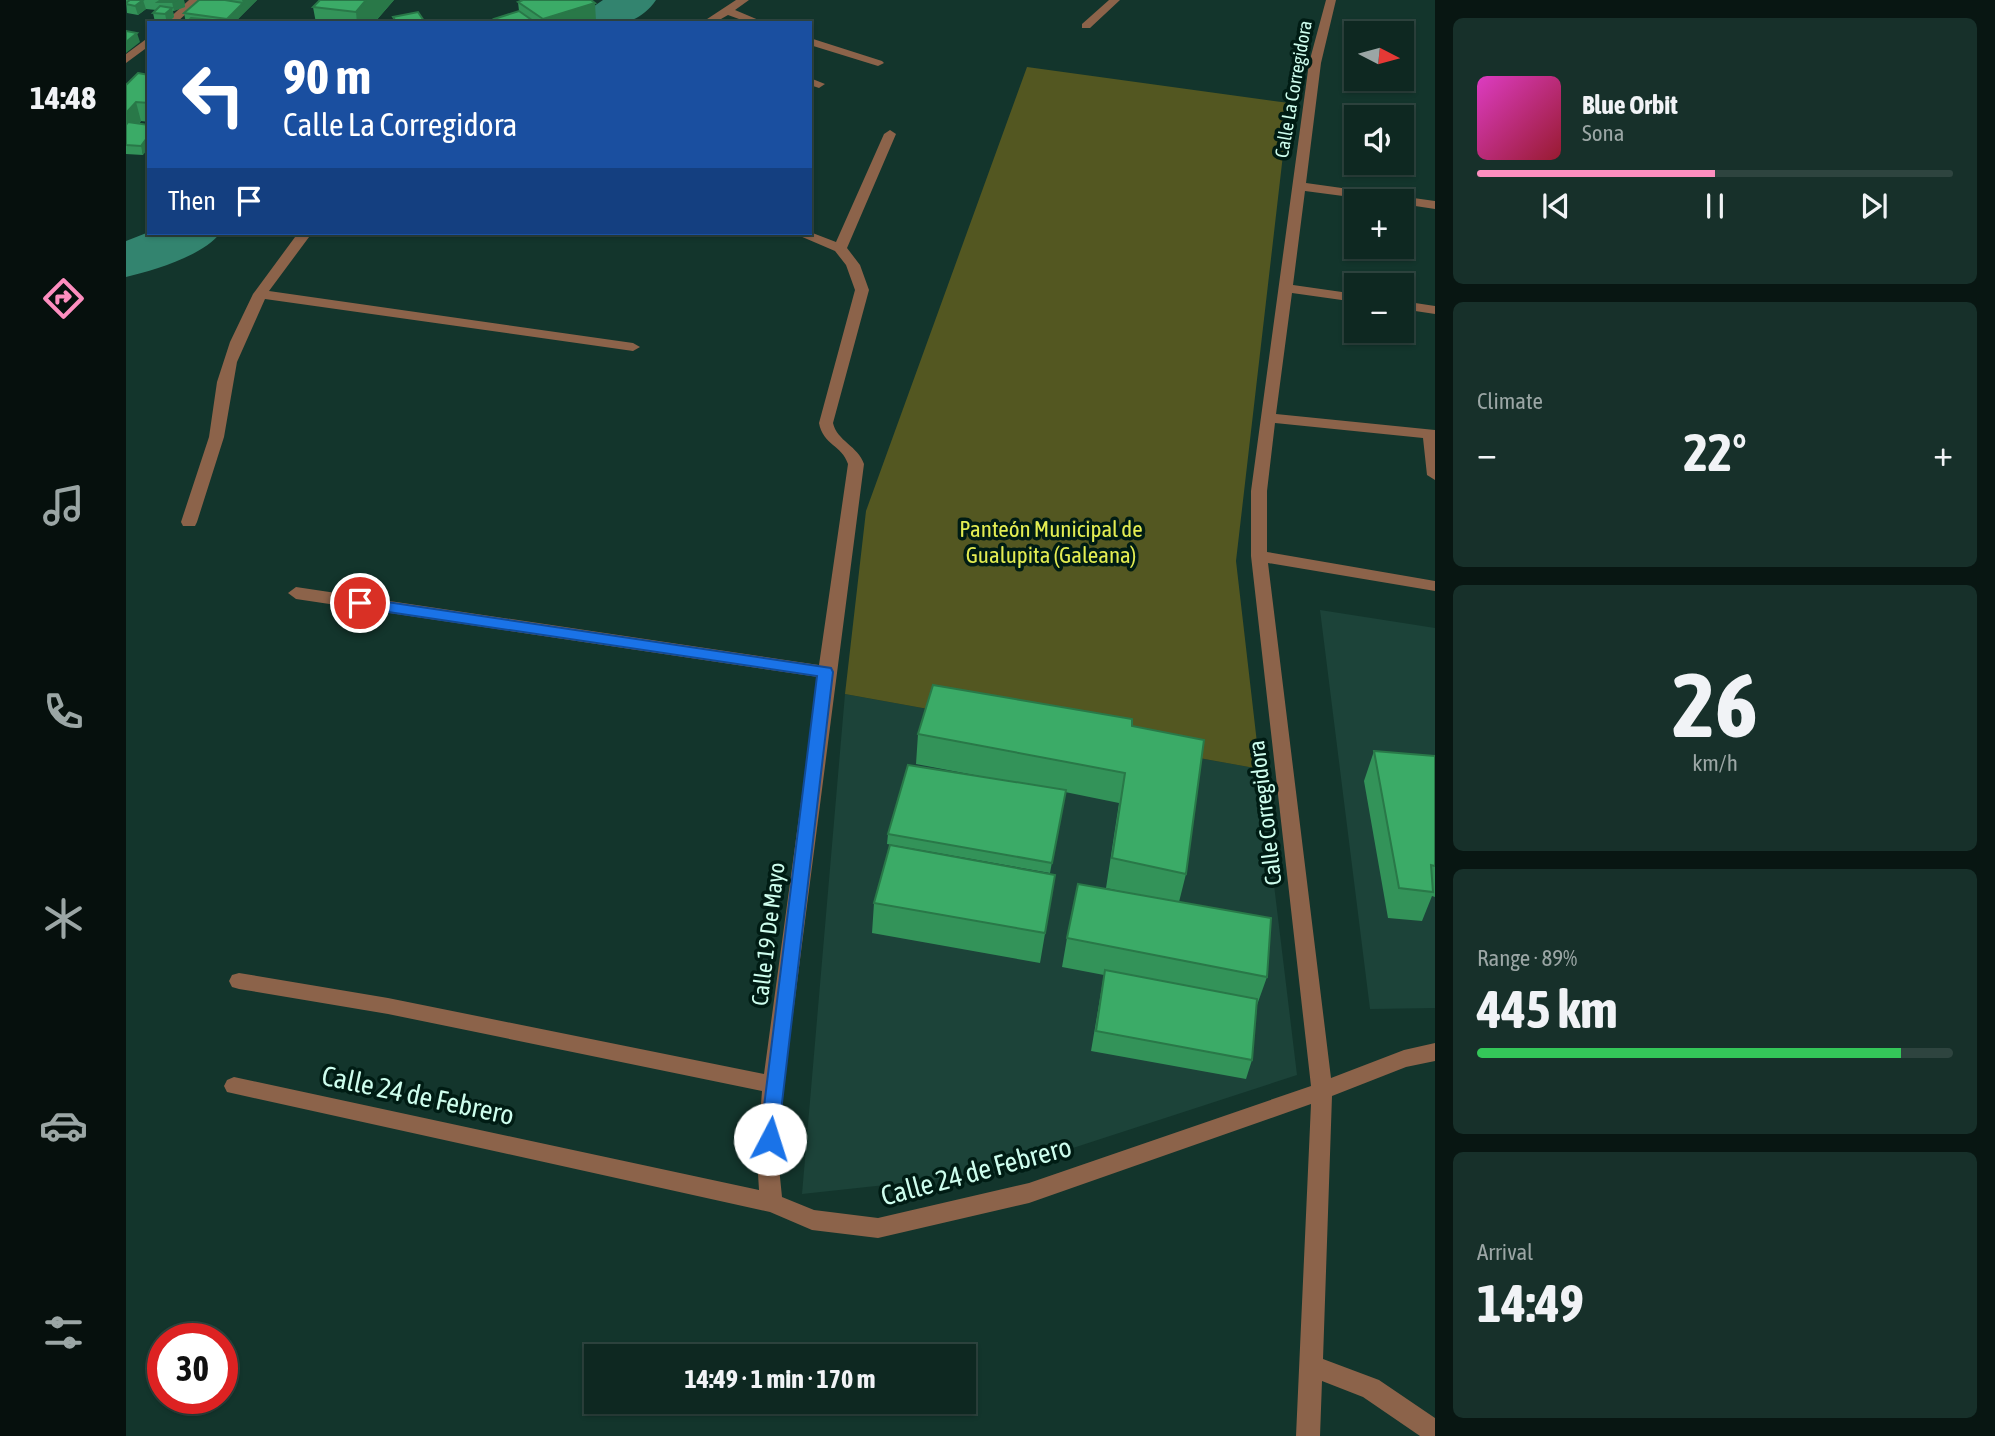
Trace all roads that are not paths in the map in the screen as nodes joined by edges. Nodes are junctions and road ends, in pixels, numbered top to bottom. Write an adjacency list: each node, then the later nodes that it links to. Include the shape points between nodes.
1 (196, 0): 6 (street)
2 (744, 0): 5 (street)
3 (1115, 0): 9 (street)
4 (1331, 0): 15 (street, Calle La Corregidora, via 1315,63)
5 (728, 11): 7 (street); 8 (street)
6 (171, 21)
7 (710, 21)
8 (756, 21)
9 (1086, 26)
10 (147, 42): 12 (street)
11 (812, 42): 13 (street)
12 (126, 60)
13 (878, 63)
14 (890, 134): 19 (street)
15 (1298, 186): 16 (street); 20 (street, Calle Corregidora)
16 (1435, 205)
17 (303, 235): 21 (street)
18 (805, 235): 19 (street)
19 (840, 248): 33 (street, Calle 19 De Mayo, via 853,265 862,290 826,423 828,434 853,455 856,464)
20 (1285, 288): 22 (street); 26 (street, Calle Corregidora)
21 (260, 294): 25 (street); 29 (street, via 224,383 219,424)
22 (1344, 296)
23 (1414, 307): 24 (street)
24 (1435, 310)
25 (633, 347)
26 (1270, 418): 27 (street); 30 (street, Calle Corregidora, via 1259,491)
27 (1432, 435): 28 (street)
28 (1435, 475)
29 (189, 522)
30 (1259, 556): 31 (street); 38 (street, Calle Corregidora)
31 (1435, 586)
32 (296, 593): 33 (street)
33 (825, 672): 36 (street, Calle 19 De Mayo)
34 (239, 981): 36 (street, via 388,1006)
35 (1435, 1052): 38 (street, Calle 24 de Febrero)
36 (774, 1085): 39 (street, Calle 19 De Mayo, via 767,1185)
37 (234, 1086): 39 (street, Calle 24 de Febrero)
38 (1322, 1091): 39 (street, Calle 24 de Febrero, via 1030,1192 877,1228 812,1220); 40 (street, Calle Corregidora)
39 (772, 1203)
40 (1311, 1367): 41 (street, via 1371,1388); 42 (street, Calle Corregidora)
41 (1435, 1432)
42 (1308, 1436)

